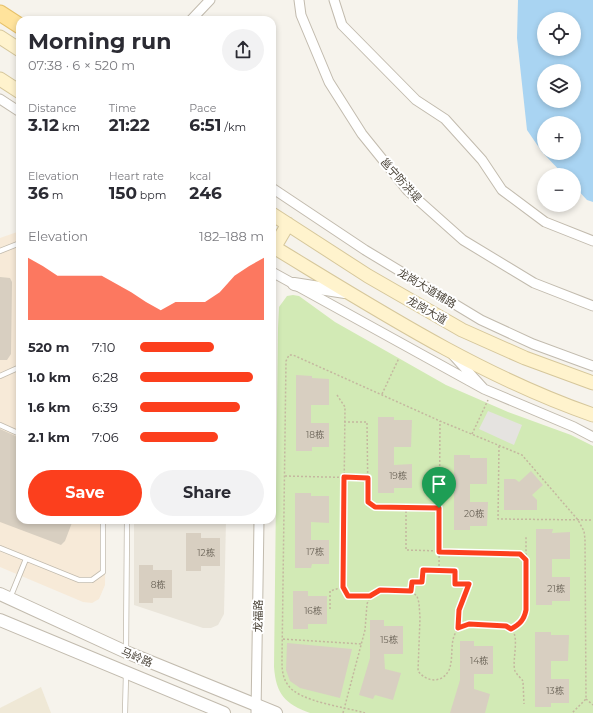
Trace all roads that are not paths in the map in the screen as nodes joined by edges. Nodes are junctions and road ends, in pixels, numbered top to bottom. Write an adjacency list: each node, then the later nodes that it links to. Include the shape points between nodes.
1 (210, 0): 5 (street)
2 (299, 0): 24 (street, 邕宁防洪堤, via 301,15 329,82 362,134 408,191 463,240 534,283)
3 (334, 0): 16 (street, via 342,25 416,100 445,119 482,160 502,190 544,222)
4 (0, 13): 6 (main road)
5 (195, 16)
6 (16, 23)
7 (0, 37): 8 (main road)
8 (16, 46)
9 (0, 79): 10 (main road)
10 (16, 89)
11 (0, 99): 12 (street)
12 (16, 109)
13 (276, 191): 26 (street, 龙岗大道辅路, via 365,250 481,320 533,344)
14 (276, 216): 15 (main road, 龙岗大道)
15 (288, 224): 17 (main road); 29 (main road, 龙岗大道, via 368,276 462,330 525,358)
16 (593, 241)
17 (276, 242)
18 (16, 245): 20 (lane)
19 (276, 249): 23 (main road)
20 (0, 251)
21 (276, 274): 22 (street)
22 (294, 284): 23 (street); 30 (street)
23 (345, 292): 25 (main road)
24 (593, 306)
25 (451, 353): 30 (street); 31 (main road, via 513,383)
26 (593, 366)
27 (16, 369): 28 (lane)
28 (0, 376)
29 (593, 383)
30 (488, 391): 34 (street)
31 (593, 415)
32 (0, 425): 33 (lane)
33 (16, 432)
34 (593, 437)
35 (103, 524): 39 (lane, via 103,572 92,580 79,580)
36 (127, 524): 42 (lane)
37 (259, 524): 46 (street, 龙福路)
38 (0, 548): 39 (lane)
39 (26, 559): 40 (lane)
40 (5, 596): 42 (street, 马岭路)
41 (0, 620): 44 (street, 马岭路)
42 (126, 652): 43 (street, 马岭路)
43 (161, 667): 45 (street); 46 (street, 马岭路)
44 (126, 672): 45 (street, 马岭路); 47 (lane)
45 (155, 684): 48 (street, 马岭路)
46 (256, 709): 49 (street, 马岭路)
47 (125, 713)
48 (224, 713)
49 (276, 713)

